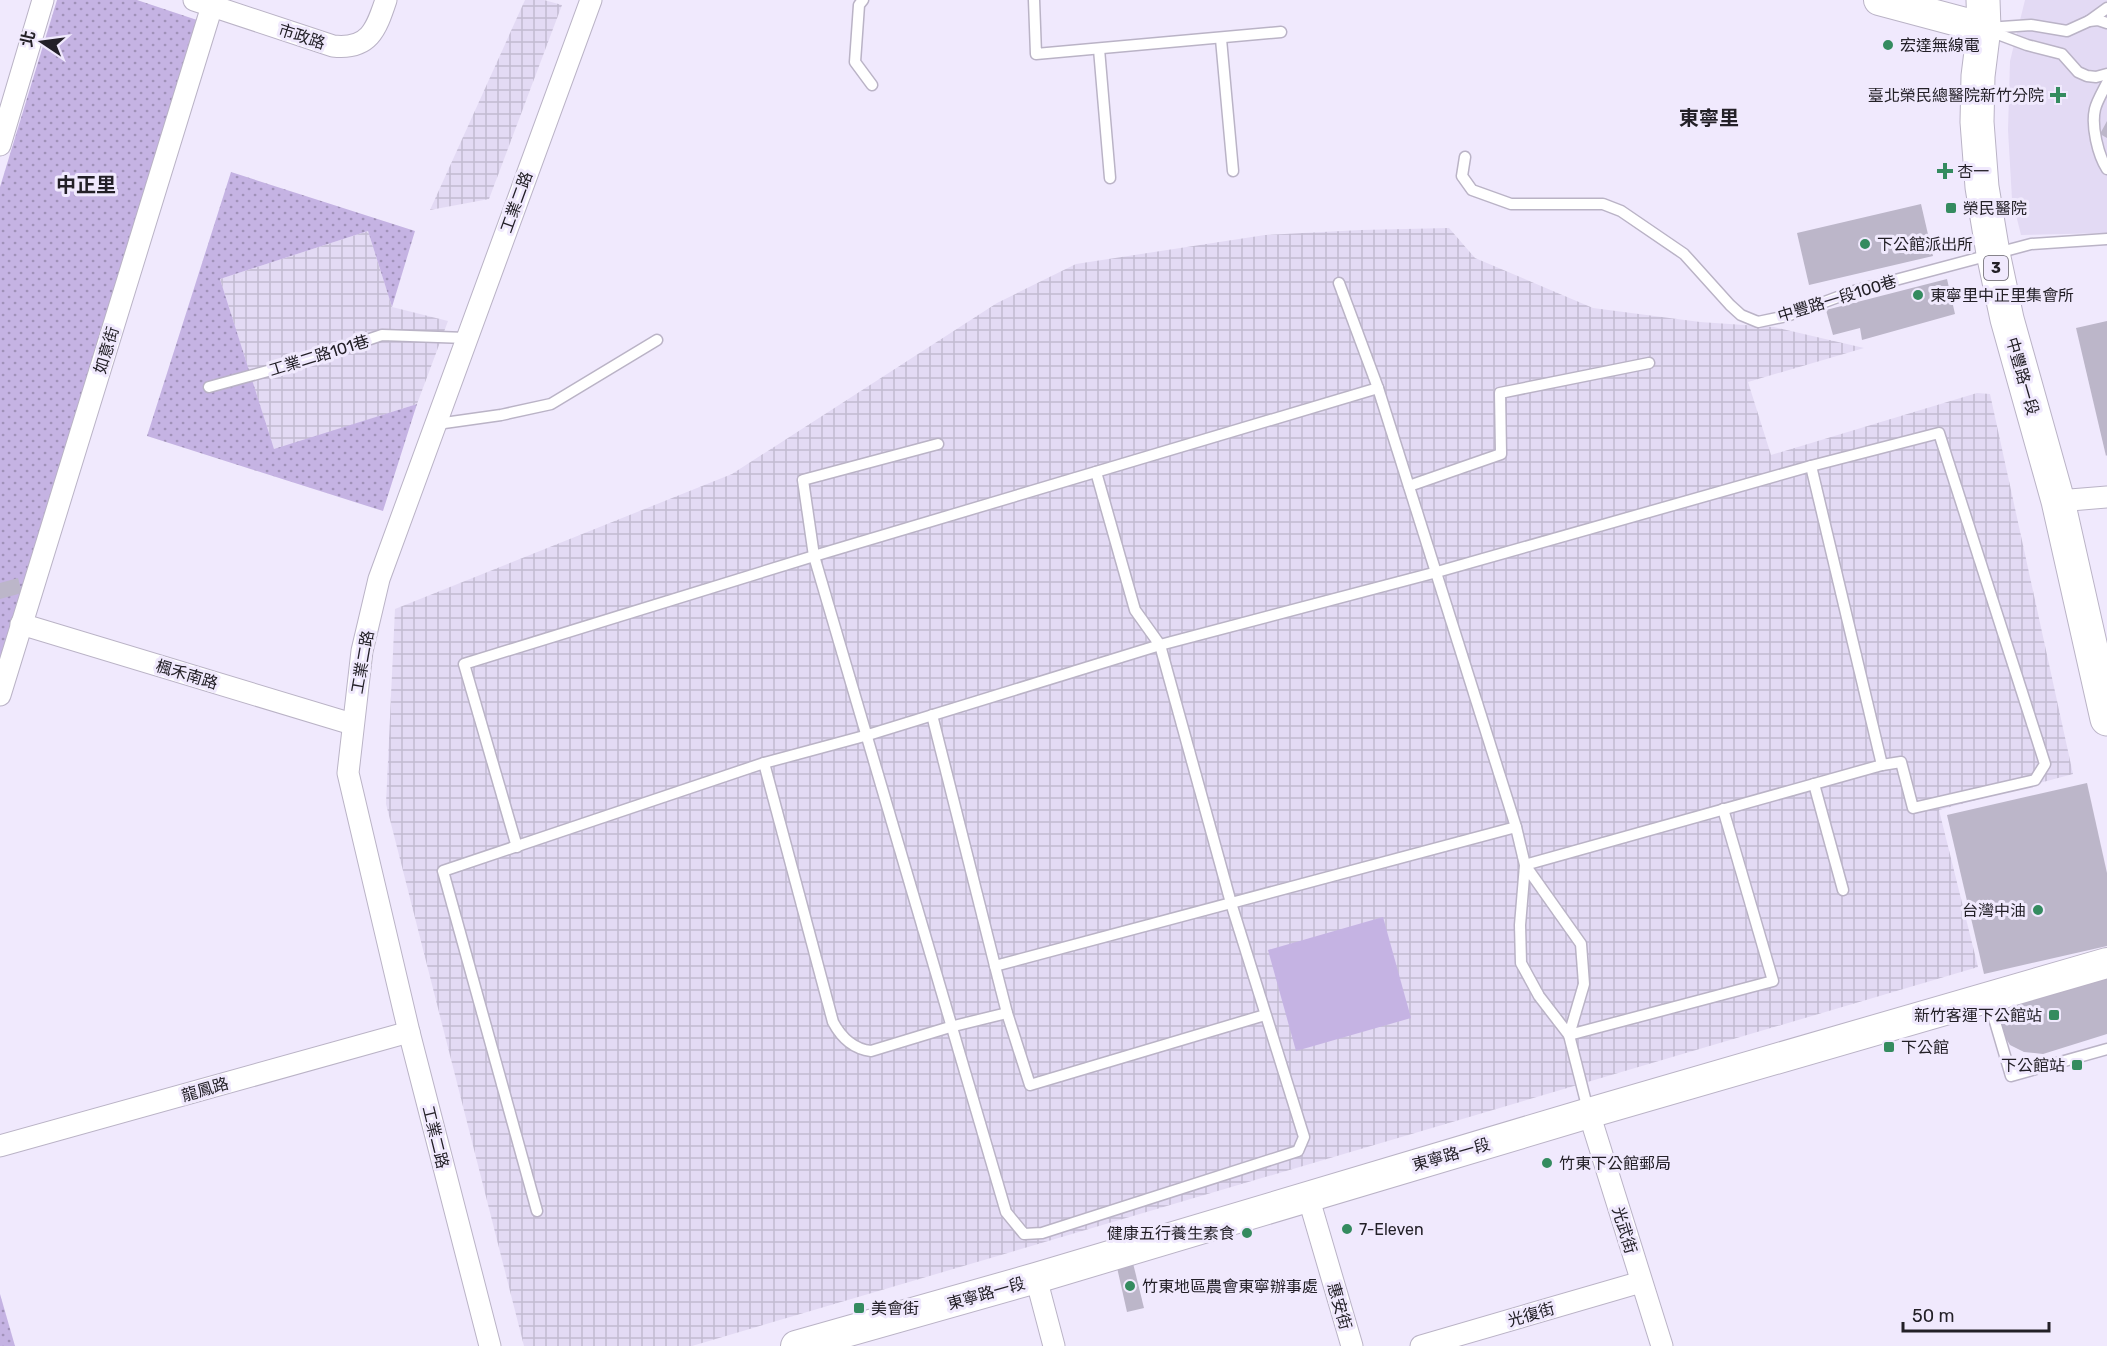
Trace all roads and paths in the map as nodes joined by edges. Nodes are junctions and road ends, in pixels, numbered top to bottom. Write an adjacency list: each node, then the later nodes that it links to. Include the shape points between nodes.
1 (43, 0): 19 (street)
2 (386, 0): 8 (street, 市政路, via 372,32 361,44 348,48)
3 (591, 0): 27 (street, 工業二路)
4 (863, 0): 18 (lane, via 859,5 855,63)
5 (1034, 0): 15 (lane, via 1036,54)
6 (1879, 0): 10 (main road, via 1945,13)
7 (2004, 0): 10 (main road, 中豐路一段 / 3)
8 (203, 3): 41 (street, 如意街)
9 (2107, 8): 11 (lane)
10 (1984, 14): 11 (lane, via 2067,31); 16 (lane, via 2027,45 2062,54 2078,72 2096,77); 25 (main road, 中豐路一段 / 3, via 1977,122)
11 (2089, 21): 12 (lane)
12 (2107, 23)
13 (1281, 32): 14 (lane)
14 (1221, 39): 15 (lane); 22 (lane)
15 (1099, 50): 23 (lane)
16 (2107, 74)
17 (2107, 83): 21 (lane, via 2095,110 2096,137)
18 (872, 86)
19 (0, 145)
20 (1465, 157): 25 (lane, 中豐路一段100巷, via 1462,176 1472,190 1485,196 1512,204 1603,204 1621,211 1684,254 1730,305 1758,322)
21 (2107, 169)
22 (1233, 171)
23 (1110, 178)
24 (2107, 239): 25 (lane, via 2031,244)
25 (1993, 253): 38 (main road, 中豐路一段 / 3, via 2007,319)
26 (1339, 283): 31 (lane)
27 (466, 338): 30 (lane, 工業二路101巷, via 381,335); 32 (street, 工業二路)
28 (657, 340): 32 (lane, via 551,404 501,416)
29 (1649, 363): 36 (lane, via 1500,393 1501,454)
30 (209, 387)
31 (1378, 388): 35 (lane); 36 (lane)
32 (437, 424): 46 (street, 工業二路, via 379,579 362,651)
33 (938, 444): 39 (lane, via 803,480)
34 (1811, 466): 40 (lane); 49 (lane); 49 (lane, via 1939,433 2044,764 2035,780 1913,808 1901,762)
35 (1096, 472): 39 (lane); 42 (lane, via 1135,610)
36 (1409, 486): 40 (lane)
37 (2107, 497): 38 (street)
38 (2058, 501): 45 (main road, 中豐路一段 / 3)
39 (814, 556): 47 (lane); 53 (lane, via 464,664)
40 (1437, 572): 42 (lane); 52 (lane)
41 (21, 624): 43 (street, 如意街); 46 (street, 楓禾南路)
42 (1160, 645): 44 (lane); 56 (lane)
43 (0, 695)
44 (932, 715): 47 (lane); 58 (lane)
45 (2107, 719)
46 (352, 724): 63 (street, 工業二路, via 348,773)
47 (868, 735): 48 (lane); 62 (lane)
48 (764, 763): 53 (lane); 62 (lane, via 833,1022 840,1035 862,1050 871,1051)
49 (1882, 765): 50 (lane)
50 (1814, 784): 51 (lane); 55 (lane)
51 (1723, 809): 54 (lane); 64 (lane, via 1773,981)
52 (1516, 827): 54 (lane); 56 (lane)
53 (517, 847): 69 (lane, via 443,871)
54 (1525, 865): 64 (lane, via 1521,963 1539,996); 64 (lane, via 1581,944 1584,984)
55 (1843, 890)
56 (1232, 903): 58 (lane); 61 (lane)
57 (2107, 963): 59 (main road, 東寧路一段)
58 (995, 966): 60 (lane)
59 (1988, 998): 65 (lane, via 2011,1076); 66 (main road, 東寧路一段)
60 (1007, 1013): 61 (lane, via 1030,1085); 62 (lane)
61 (1265, 1015): 62 (lane, via 1304,1137 1298,1151 1042,1233 1024,1234 1006,1212)
62 (950, 1027)
63 (409, 1032): 67 (street, 龍鳳路); 72 (street, 工業二路)
64 (1569, 1035): 66 (lane)
65 (2107, 1049)
66 (1589, 1113): 68 (main road, 東寧路一段); 71 (street, 光武街)
67 (0, 1146)
68 (1308, 1196): 70 (main road, 東寧路一段); 75 (street, 惠安街)
69 (537, 1211)
70 (1036, 1278): 73 (main road, 東寧路一段); 74 (street)
71 (1641, 1282): 76 (street, 光復街); 77 (street, 光武街)
72 (490, 1346)
73 (796, 1346)
74 (1054, 1346)
75 (1352, 1346)
76 (1421, 1346)
77 (1662, 1346)

